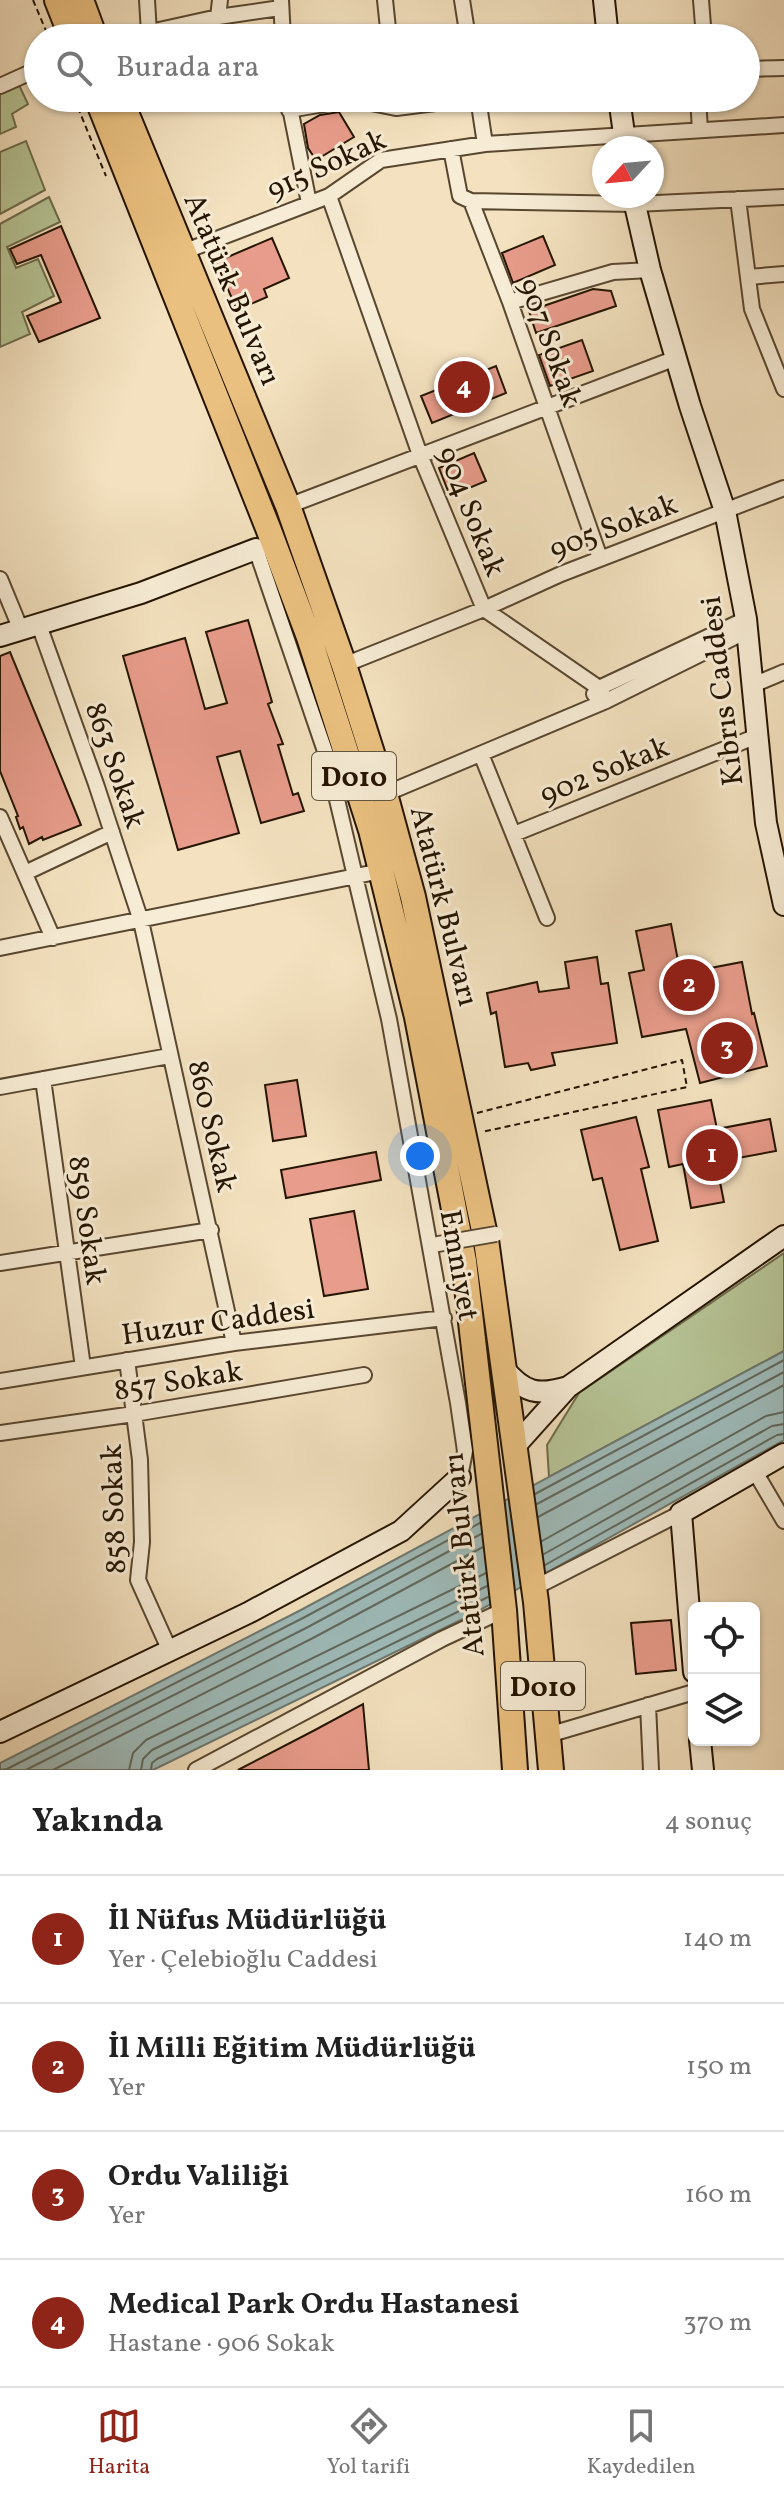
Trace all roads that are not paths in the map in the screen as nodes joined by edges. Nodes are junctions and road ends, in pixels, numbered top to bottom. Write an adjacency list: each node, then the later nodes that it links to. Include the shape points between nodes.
1 (57, 0): 11 (highway)
2 (81, 0): 12 (highway)
3 (147, 0): 13 (street)
4 (220, 0): 10 (street)
5 (385, 0): 16 (street)
6 (462, 0): 17 (street)
7 (604, 0): 18 (street)
8 (701, 0): 19 (street)
9 (280, 4): 10 (street); 15 (street)
10 (218, 17): 14 (street)
11 (66, 24)
12 (90, 24)
13 (148, 24)
14 (188, 24)
15 (282, 24)
16 (388, 24)
17 (466, 24)
18 (607, 24)
19 (703, 24)
20 (784, 68): 21 (street)
21 (760, 69)
22 (24, 75): 23 (street)
23 (0, 86)
24 (103, 112): 74 (highway, Atatürk Bulvarı / D010, via 304,623)
25 (126, 112): 45 (highway, Atatürk Bulvarı / D010)
26 (291, 112): 43 (street)
27 (479, 112): 35 (street)
28 (621, 112): 32 (street)
29 (699, 112): 31 (street)
30 (784, 125): 31 (street, 915 Sokak)
31 (700, 130): 33 (street, 915 Sokak)
32 (623, 136)
33 (662, 136)
34 (592, 142): 35 (street, 915 Sokak)
35 (485, 144): 36 (street, 915 Sokak)
36 (451, 149): 37 (street, 915 Sokak, via 381,160); 42 (street, 907 Sokak, via 460,196)
37 (329, 196): 43 (street, 915 Sokak); 53 (street, 904 Sokak)
38 (784, 197): 39 (street)
39 (738, 199): 41 (street); 48 (street)
40 (592, 200): 42 (street)
41 (664, 200)
42 (471, 201): 49 (street, 907 Sokak)
43 (309, 203): 45 (street, 915 Sokak)
44 (636, 208): 46 (street, Kıbrıs Caddesi)
45 (183, 252): 55 (highway, Atatürk Bulvarı / D010)
46 (650, 270): 49 (street, via 613,272); 50 (street, Kıbrıs Caddesi)
47 (784, 274): 48 (street)
48 (748, 277): 51 (street, via 752,309)
49 (510, 302): 52 (street, 907 Sokak)
50 (676, 358): 52 (street); 56 (street, Kıbrıs Caddesi)
51 (784, 389)
52 (547, 408): 53 (street); 58 (street, 907 Sokak)
53 (420, 455): 55 (street); 60 (street, 904 Sokak)
54 (784, 488): 56 (street, 905 Sokak)
55 (288, 506): 64 (highway, Atatürk Bulvarı / D010)
56 (725, 511): 58 (street, 905 Sokak); 61 (street, Kıbrıs Caddesi)
57 (256, 549): 62 (street); 76 (street, Emniyet, via 327,757)
58 (600, 558): 60 (street, 905 Sokak)
59 (0, 579): 62 (street, 863 Sokak)
60 (484, 609): 64 (street, 905 Sokak); 67 (street, 904 Sokak)
61 (746, 625): 66 (street, Kıbrıs Caddesi); 67 (street)
62 (30, 628): 63 (street); 72 (street, 863 Sokak)
63 (0, 636)
64 (344, 665): 70 (highway, Atatürk Bulvarı / D010)
65 (784, 672): 66 (street)
66 (753, 685): 68 (street, Kıbrıs Caddesi)
67 (603, 695): 69 (street, via 574,714)
68 (757, 736): 73 (street, 902 Sokak); 77 (street, Kıbrıs Caddesi, via 766,823)
69 (481, 754): 70 (street); 73 (street)
70 (385, 794): 97 (highway, Atatürk Bulvarı / D010, via 486,1212)
71 (0, 817): 75 (street)
72 (112, 832): 75 (street); 79 (street, 863 Sokak)
73 (514, 834): 78 (street)
74 (381, 871): 76 (street); 91 (highway, Atatürk Bulvarı / D010, via 417,1017)
75 (25, 873): 80 (street)
76 (355, 876): 79 (street); 92 (street, Emniyet, via 389,1019)
77 (784, 905)
78 (547, 918)
79 (141, 921): 80 (street); 82 (street, 860 Sokak)
80 (53, 938): 81 (street)
81 (0, 948)
82 (169, 1056): 83 (street); 85 (street, 860 Sokak)
83 (43, 1079): 84 (street); 89 (street, 859 Sokak)
84 (0, 1087)
85 (211, 1230): 89 (street); 94 (street, 860 Sokak)
86 (496, 1234): 88 (street, bridge)
87 (784, 1236): 100 (street)
88 (438, 1244)
89 (66, 1253): 90 (street); 96 (street, 859 Sokak)
90 (0, 1263)
91 (465, 1273): 92 (street); 111 (highway, Atatürk Bulvarı / D010)
92 (436, 1276): 93 (street, Emniyet)
93 (444, 1318): 94 (street, Huzur Caddesi); 106 (street, Emniyet, via 465,1451)
94 (234, 1343): 95 (street, Huzur Caddesi)
95 (127, 1360): 96 (street, Huzur Caddesi); 101 (street, 858 Sokak)
96 (83, 1367): 99 (street, Huzur Caddesi)
97 (504, 1369): 100 (street, via 532,1391); 103 (highway, Atatürk Bulvarı / D010)
98 (364, 1375): 101 (street, 857 Sokak)
99 (0, 1381)
100 (568, 1387): 103 (street)
101 (134, 1414): 102 (street, 857 Sokak); 112 (street, 858 Sokak, via 142,1542 138,1580)
102 (0, 1433)
103 (515, 1446): 109 (highway, Atatürk Bulvarı / D010)
104 (784, 1454): 105 (street)
105 (754, 1470): 107 (street); 108 (street)
106 (460, 1477): 112 (street, via 401,1531)
107 (681, 1513): 109 (street); 110 (street)
108 (784, 1521)
109 (535, 1595): 116 (highway, Atatürk Bulvarı / D010)
110 (688, 1602)
111 (504, 1610): 118 (street); 119 (highway, Atatürk Bulvarı / D010)
112 (170, 1651): 115 (street)
113 (688, 1694): 114 (street)
114 (648, 1705): 116 (street); 121 (street)
115 (0, 1732)
116 (548, 1735): 120 (highway, Atatürk Bulvarı / D010)
117 (701, 1746): 122 (street)
118 (196, 1770)
119 (515, 1770)
120 (551, 1770)
121 (651, 1770)
122 (703, 1770)

